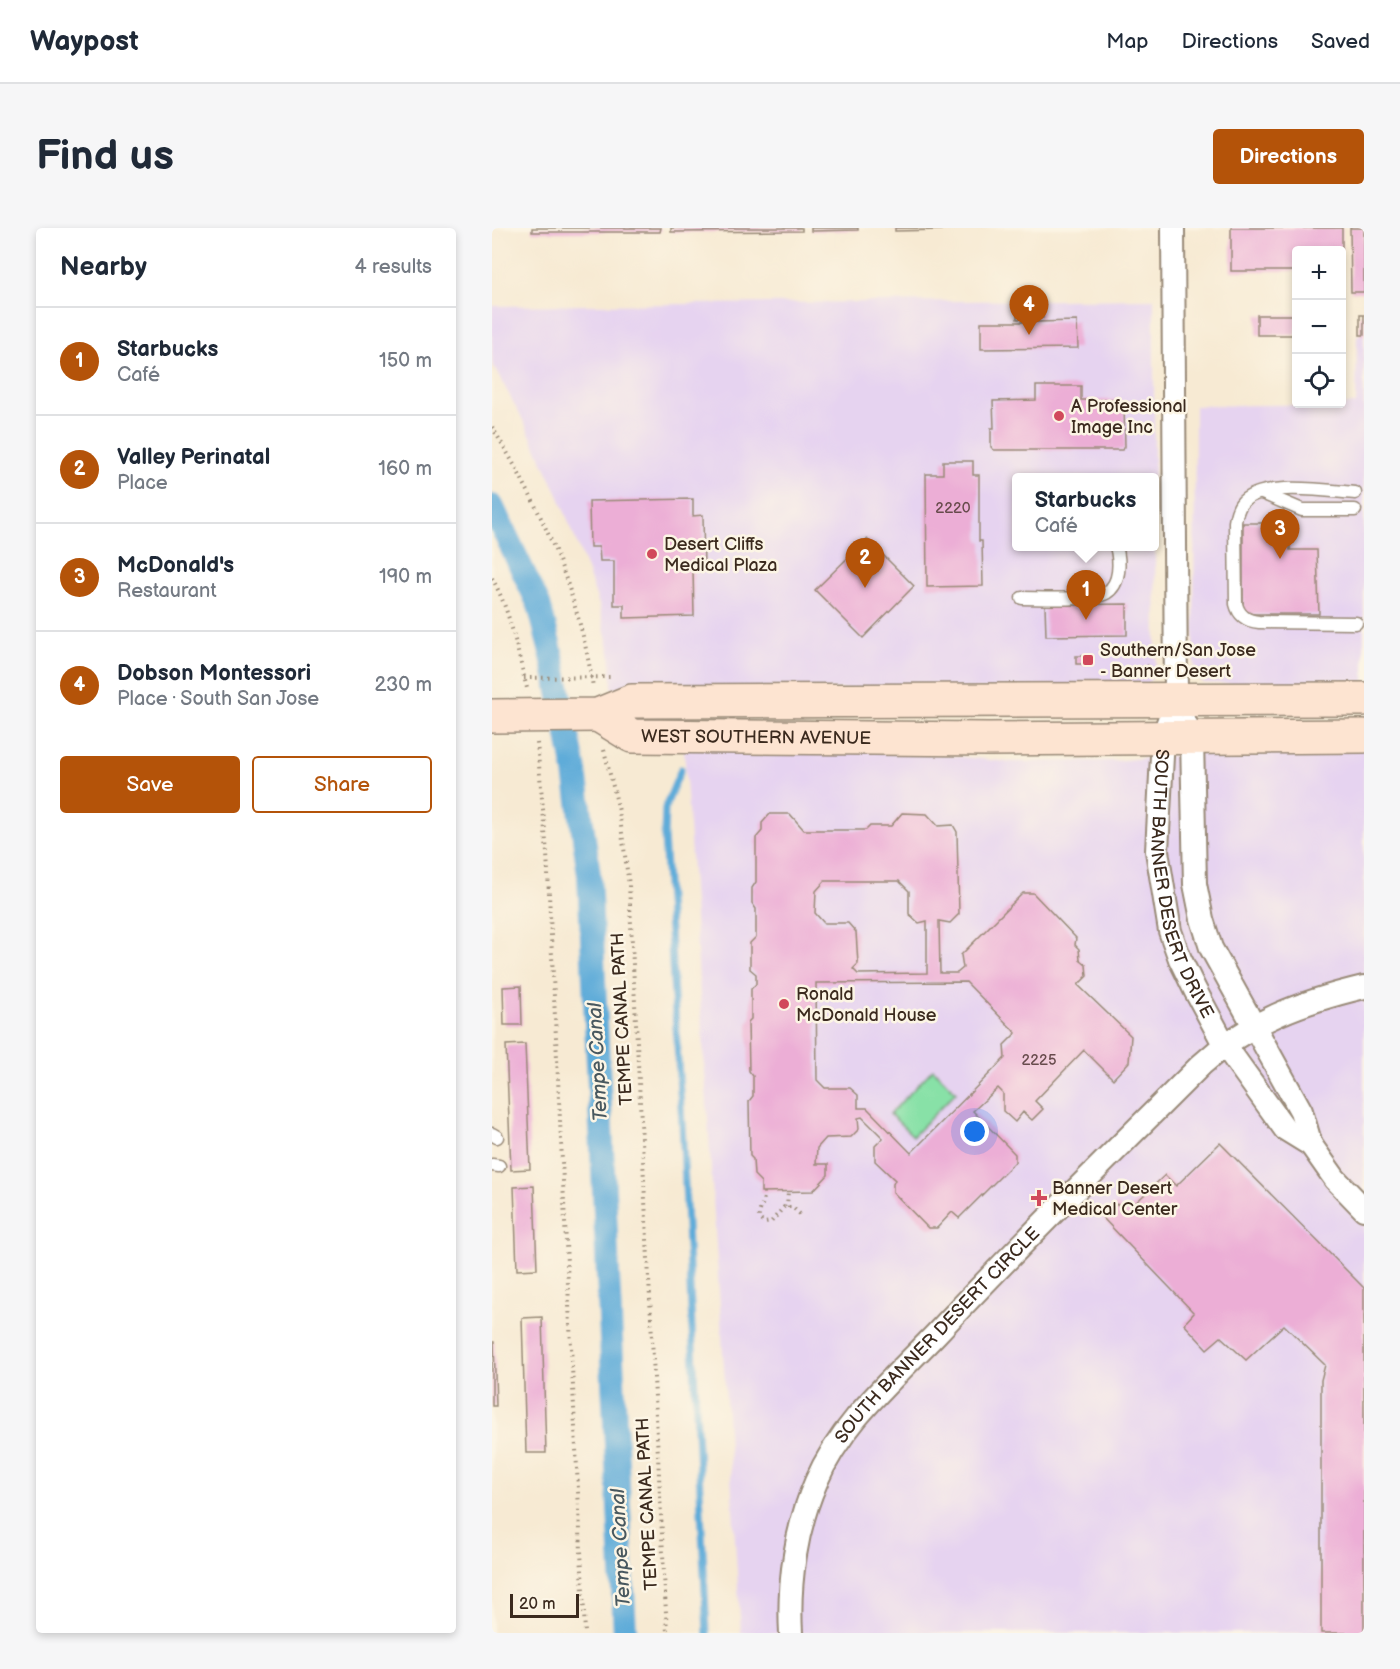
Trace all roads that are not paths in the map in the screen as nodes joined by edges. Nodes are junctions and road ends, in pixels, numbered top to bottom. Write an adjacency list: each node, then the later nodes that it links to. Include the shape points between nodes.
1 (1173, 228): 9 (street)
2 (1262, 493): 3 (lane, via 1281,489); 4 (lane, via 1302,510); 7 (lane, via 1246,499 1235,522 1236,603 1240,614 1252,622)
3 (1355, 493)
4 (1355, 510)
5 (1117, 551): 6 (lane, via 1117,578 1105,594)
6 (1022, 598)
7 (1356, 623)
8 (1364, 699): 9 (main road, WEST SOUTHERN AVENUE)
9 (1176, 700): 10 (main road, WEST SOUTHERN AVENUE, via 632,701); 13 (street, SOUTH BANNER DESERT DRIVE)
10 (592, 715): 11 (main road); 13 (main road, WEST SOUTHERN AVENUE, via 632,736)
11 (492, 716)
12 (1364, 736): 13 (main road, WEST SOUTHERN AVENUE)
13 (1177, 737): 15 (street, SOUTH BANNER DESERT DRIVE, via 1202,919 1216,956); 16 (street, SOUTH BANNER DESERT DRIVE, via 1157,852 1165,907 1180,959)
14 (1364, 987): 15 (street, SOUTH BANNER DESERT CIRCLE, via 1283,1011)
15 (1255, 1025): 16 (street, SOUTH BANNER DESERT CIRCLE); 17 (street, SOUTH BANNER DESERT DRIVE, via 1301,1111)
16 (1224, 1044): 17 (street, SOUTH BANNER DESERT DRIVE, via 1285,1129); 19 (street, SOUTH BANNER DESERT CIRCLE, via 1009,1256 864,1409 838,1443 817,1481 801,1526 793,1566)
17 (1311, 1145): 18 (street, SOUTH BANNER DESERT DRIVE, via 1335,1179)
18 (1364, 1209)
19 (791, 1633)

